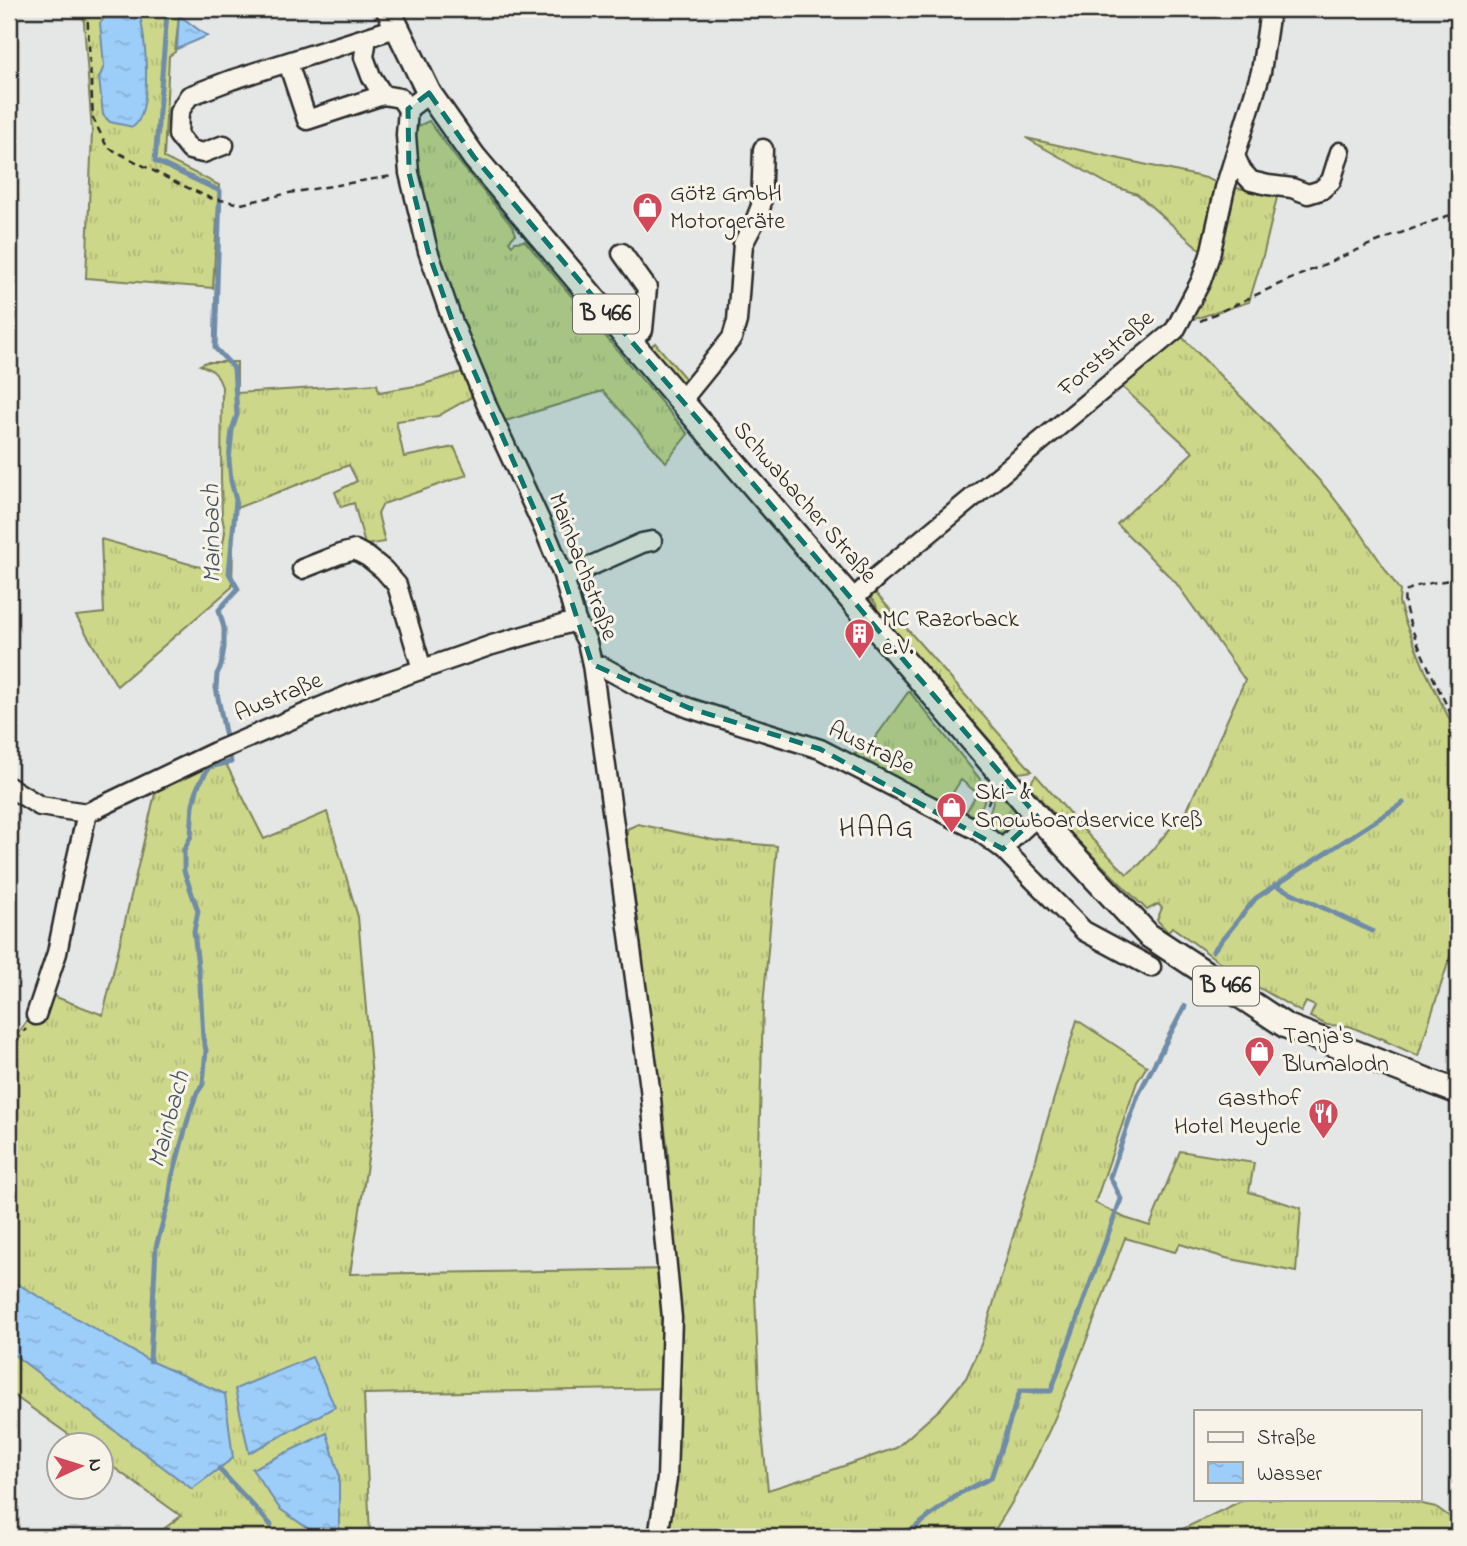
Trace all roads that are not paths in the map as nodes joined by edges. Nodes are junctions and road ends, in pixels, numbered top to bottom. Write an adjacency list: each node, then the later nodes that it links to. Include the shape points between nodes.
1 (1269, 17): 11 (street, Forststraße, via 1261,72)
2 (392, 18): 3 (street); 5 (main road, Schwabacher Straße / B 466)
3 (367, 38): 4 (street); 6 (street, via 364,57)
4 (288, 63): 6 (street, via 307,120); 8 (street, via 189,96 178,112 178,135 190,150 203,153)
5 (429, 93): 7 (street); 13 (main road, Schwabacher Straße / B 466, via 474,157)
6 (383, 95): 7 (street, via 400,99)
7 (408, 109): 17 (street, Mainbachstraße, via 409,173 429,251 488,408)
8 (224, 145)
9 (763, 149): 14 (street, via 761,206 743,244 732,338)
10 (1340, 152): 11 (street, via 1331,181 1308,194 1251,181)
11 (1235, 156): 18 (street, Forststraße, via 1210,255 1175,330)
12 (622, 253): 13 (street, via 647,288 643,330)
13 (630, 341): 14 (main road, Schwabacher Straße / B 466)
14 (681, 401): 18 (main road, Schwabacher Straße / B 466)
15 (652, 541): 17 (street)
16 (302, 569): 21 (street, via 355,550 384,570 397,585)
17 (564, 578): 19 (street, Mainbachstraße)
18 (853, 599): 24 (main road, Schwabacher Straße / B 466)
19 (576, 621): 20 (street, Mainbachstraße); 21 (street, Austraße)
20 (592, 664): 25 (street, Austraße, via 689,708 820,749 977,830); 29 (street, Mainbachstraße, via 650,1088 672,1318 667,1479)
21 (422, 670): 23 (street, Austraße, via 351,694 215,752)
22 (9, 788): 23 (street, via 40,807)
23 (87, 813): 27 (street, via 57,953)
24 (1037, 816): 25 (street); 28 (main road, Schwabacher Straße / B 466, via 1148,935 1286,1026)
25 (1003, 849): 26 (street, Austraße, via 1084,931)
26 (1150, 967)
27 (36, 1015)
28 (1458, 1092)
29 (658, 1537)

